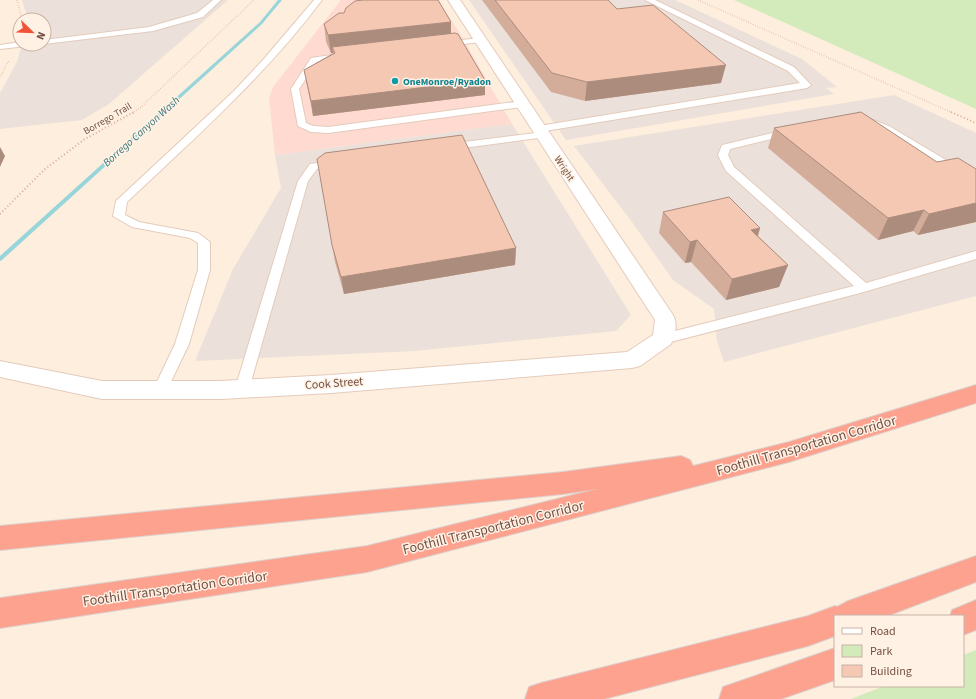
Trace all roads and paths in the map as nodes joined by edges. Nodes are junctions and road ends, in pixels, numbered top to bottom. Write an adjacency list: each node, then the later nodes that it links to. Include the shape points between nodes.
1 (17, 0): 8 (path)
2 (217, 0): 10 (lane, via 200,15 150,29)
3 (254, 0): 23 (path, Borrego Trail, via 140,108 85,138 45,169)
4 (318, 0): 29 (lane, via 237,94 122,201 119,216 136,225 194,235 204,242 204,270 182,344)
5 (454, 0): 9 (street, Wright)
6 (649, 0): 19 (lane, via 791,69 807,85)
7 (698, 0): 17 (path)
8 (20, 12)
9 (480, 40): 11 (lane); 15 (street, Wright)
10 (52, 41)
11 (435, 45)
12 (12, 46): 13 (lane)
13 (0, 47)
14 (352, 54): 15 (lane, via 314,60 295,89 301,124 311,129 328,130)
15 (522, 104): 19 (street, Wright)
16 (852, 119): 22 (lane, via 865,120 886,128)
17 (976, 123)
18 (801, 129): 25 (lane, via 726,147 723,155 730,169)
19 (541, 132): 20 (lane); 26 (street, Wright, via 666,320)
20 (438, 148)
21 (346, 162): 28 (lane, via 314,166 303,181)
22 (976, 183)
23 (0, 214)
24 (976, 254): 25 (lane)
25 (863, 287): 26 (lane)
26 (663, 338): 28 (street, Cook Street, via 632,360)
27 (0, 369): 29 (street, Cook Street, via 102,390)
28 (242, 389): 29 (street, Cook Street)
29 (160, 390)
30 (976, 394): 31 (highway, Foothill Transportation Corridor)
31 (789, 452): 32 (highway, via 563,483); 34 (highway, Foothill Transportation Corridor, via 367,559)
32 (0, 538)
33 (976, 570): 35 (highway)
34 (0, 613)
35 (851, 615)
36 (976, 616): 37 (highway)
37 (964, 620)
38 (834, 621): 40 (highway, via 808,631)
39 (834, 664): 41 (highway)
40 (541, 699)
41 (735, 699)

